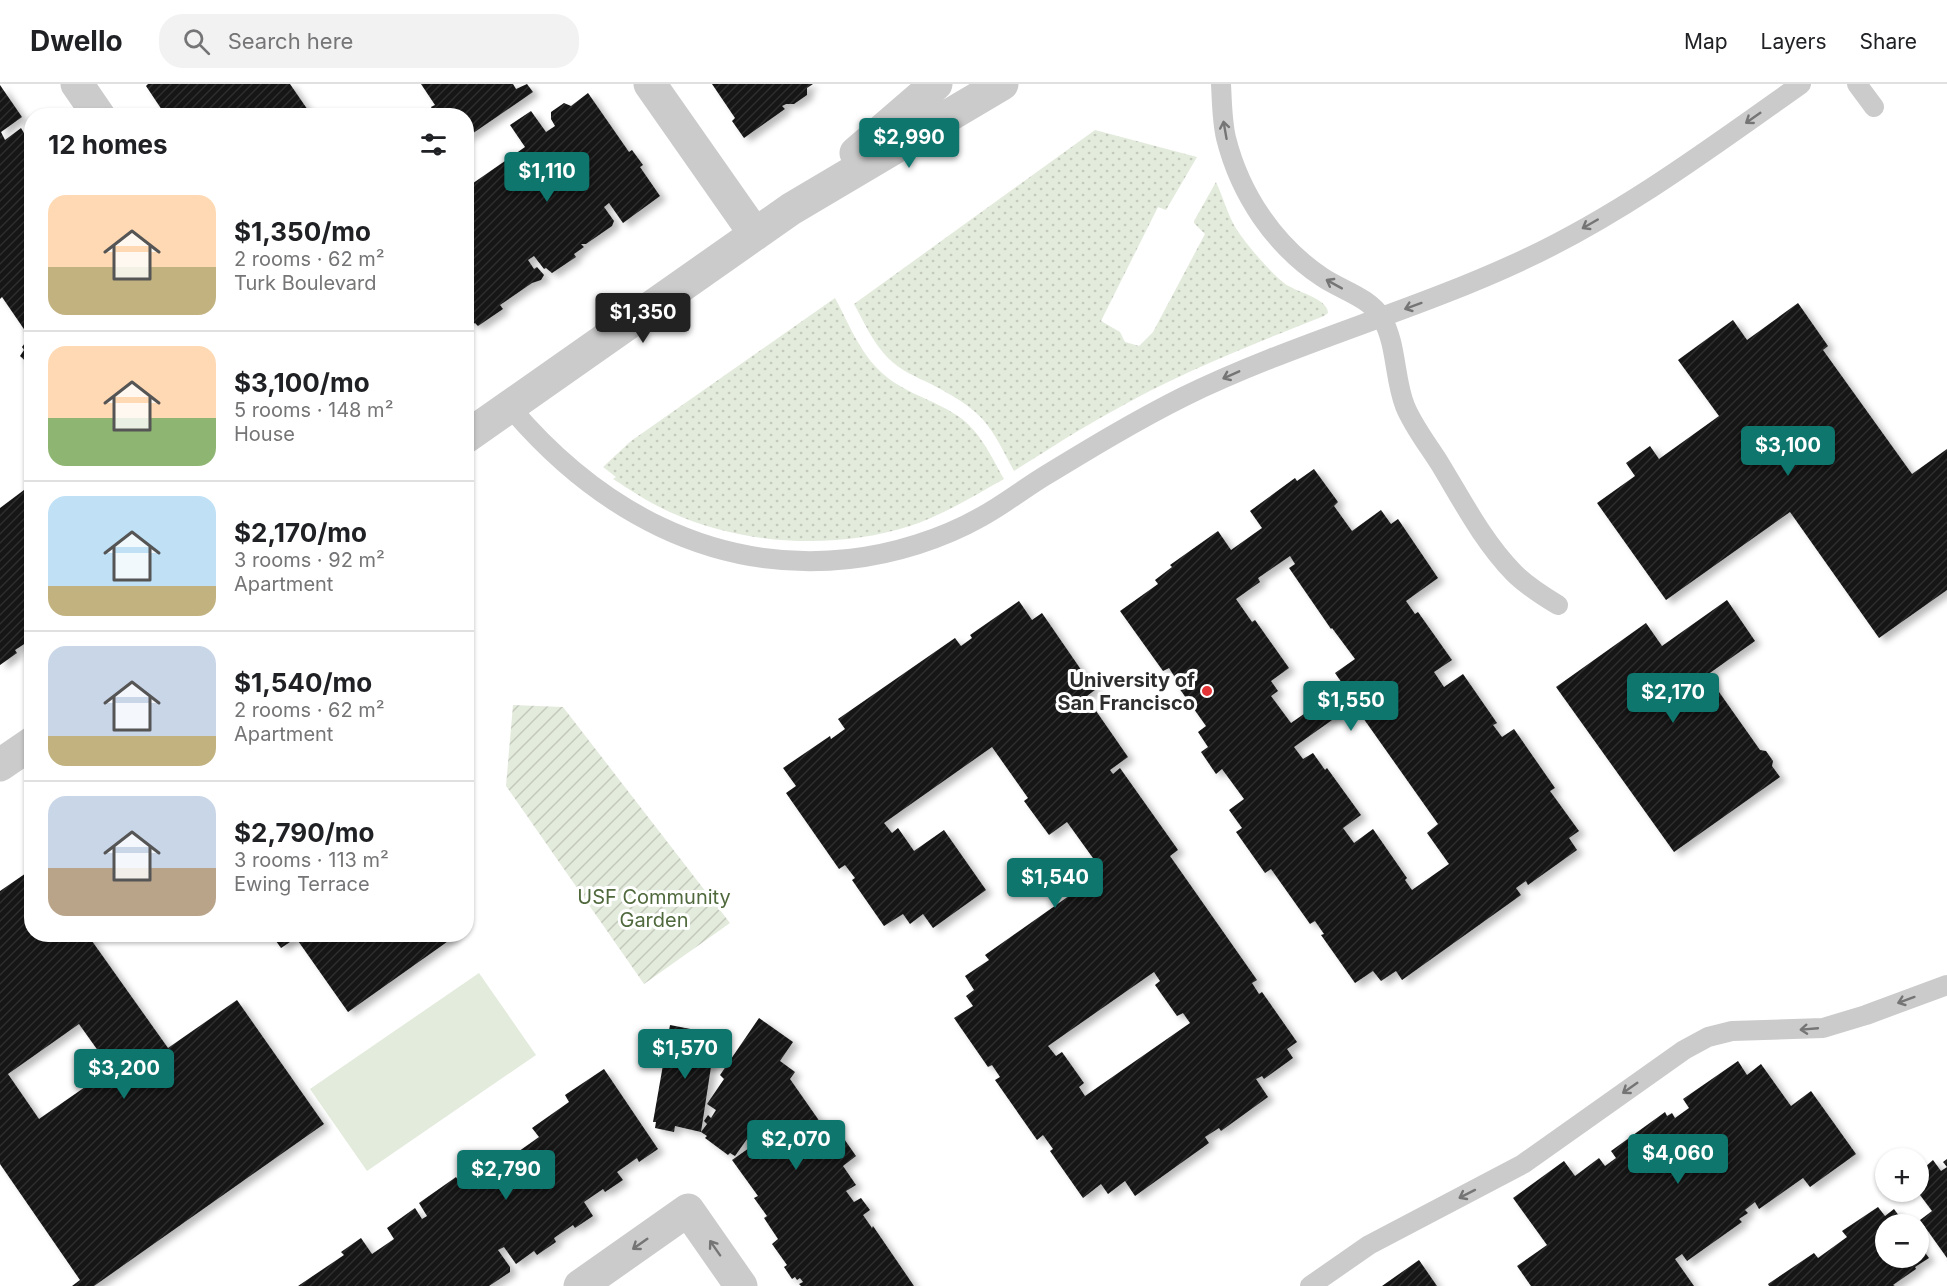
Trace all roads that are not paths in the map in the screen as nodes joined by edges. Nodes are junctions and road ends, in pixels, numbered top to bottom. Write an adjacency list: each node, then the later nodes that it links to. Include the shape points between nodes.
1 (77, 84): 9 (street)
2 (650, 84): 11 (street)
3 (936, 84): 10 (street)
4 (1002, 84): 10 (street)
5 (1221, 84): 12 (lane, one-way to 5, via 1357,296 1312,271 1273,234 1233,163 1222,111)
6 (1801, 84): 12 (lane, one-way to 12, via 1667,176 1574,233 1476,281)
7 (1857, 84): 8 (lane)
8 (1874, 107)
9 (94, 108)
10 (791, 209): 11 (street)
11 (755, 234): 13 (street)
12 (1382, 317): 13 (lane, one-way to 13, via 1284,352 1185,396 957,529 880,554 848,559 792,560 739,554 662,528 617,504 578,475); 15 (lane, via 1406,408 1482,534 1516,574)
13 (510, 407): 14 (street)
14 (474, 432)
15 (1558, 605)
16 (24, 748): 17 (street)
17 (0, 765)
18 (1947, 985): 21 (lane, one-way to 21, via 1822,1028 1732,1031 1708,1037 1523,1164 1369,1245)
19 (580, 1286): 20 (street, one-way to 19, via 688,1210)
20 (741, 1286)
21 (1310, 1286)

